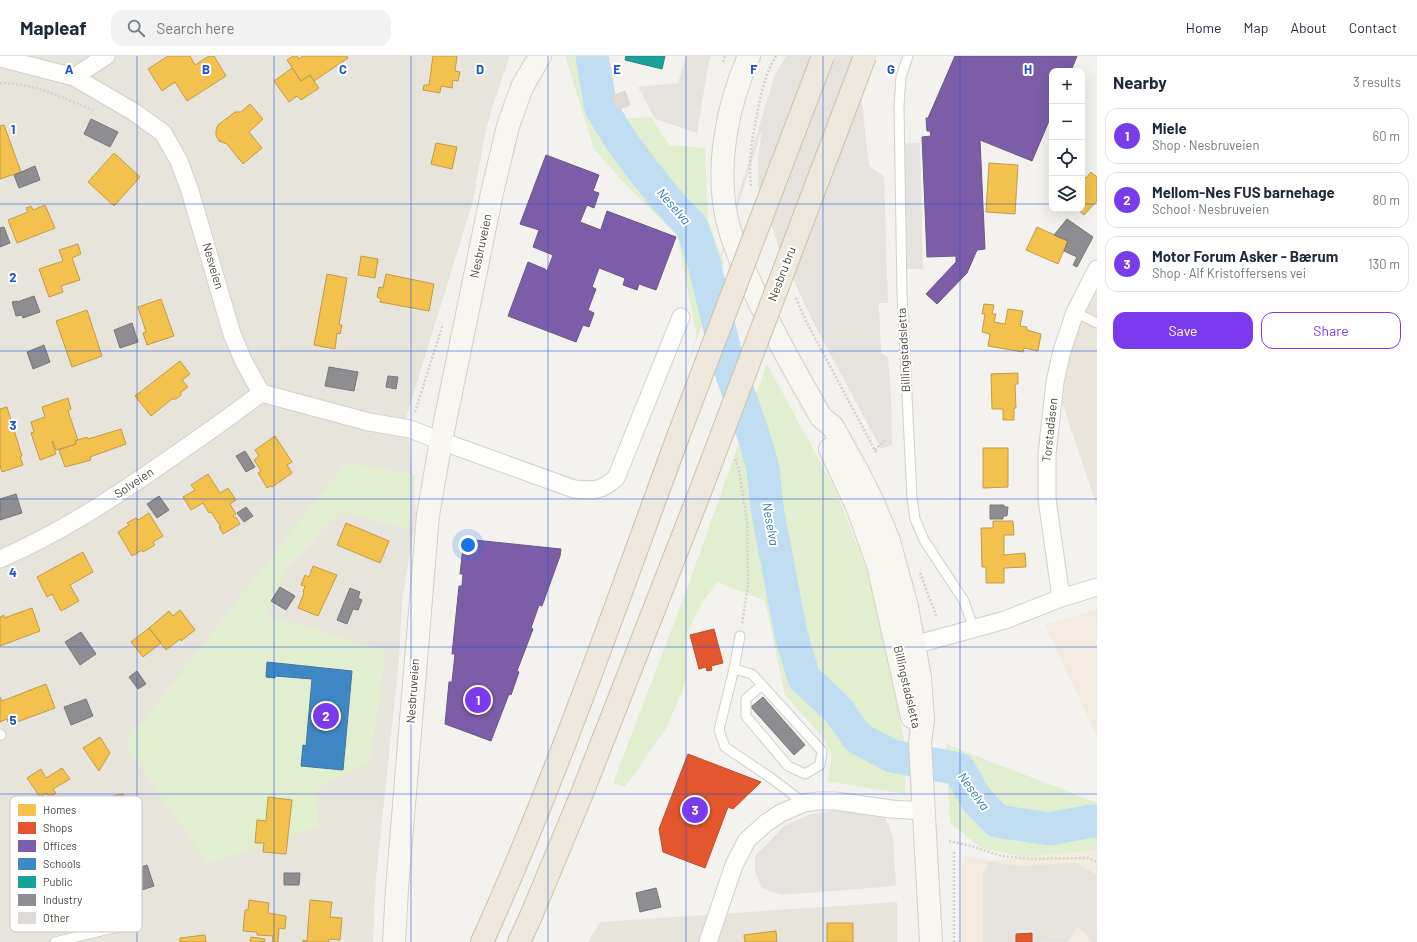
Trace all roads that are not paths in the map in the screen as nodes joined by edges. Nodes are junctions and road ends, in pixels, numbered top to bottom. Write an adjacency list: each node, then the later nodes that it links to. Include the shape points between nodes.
1 (106, 56): 8 (street)
2 (540, 56): 15 (main road, Nesbruveien, via 522,87 508,126)
3 (749, 56): 21 (main road, Billingstadsletta, via 736,90 725,137 723,175 726,217 735,246 759,300 821,417 822,431 856,504)
4 (823, 56): 29 (highway, bridge, via 551,779)
5 (865, 56): 30 (highway, Nesbru bru, bridge, via 700,492 583,791)
6 (908, 56): 19 (lane, Billingstadsletta, via 901,77 899,106 902,294 912,497 915,519 924,540 964,602)
7 (0, 58): 8 (street, Nesveien)
8 (74, 77): 14 (street, Nesveien, via 134,112 163,133 176,156 190,191 232,334)
9 (1097, 269): 10 (street, Torstadåsen)
10 (1092, 287): 11 (street, Torstadåsen)
11 (1075, 312): 13 (lane); 18 (street, Torstadåsen, via 1055,382 1046,454 1047,499)
12 (681, 317): 15 (street, via 616,478 606,486 591,490 574,489)
13 (1097, 324)
14 (261, 393): 15 (street, via 369,422 410,429); 16 (street, Solveien, via 87,514)
15 (441, 442): 28 (main road, Nesbruveien, via 428,515 396,889)
16 (0, 559)
17 (1097, 587): 18 (street)
18 (1061, 598): 19 (street, via 1006,620)
19 (974, 629): 21 (street)
20 (740, 636): 22 (lane)
21 (906, 647): 25 (main road, Billingstadsletta, via 909,703 920,743)
22 (734, 669): 23 (lane, via 752,674); 24 (lane, via 719,730 724,747)
23 (762, 684): 23 (lane, via 822,751 820,766 805,774 788,766 746,716 746,699)
24 (804, 803): 25 (street, via 835,801); 31 (street, via 781,813 747,840 734,865)
25 (924, 811): 32 (main road)
26 (97, 932): 27 (lane)
27 (55, 942)
28 (394, 942)
29 (482, 942)
30 (519, 942)
31 (708, 942)
32 (931, 942)

